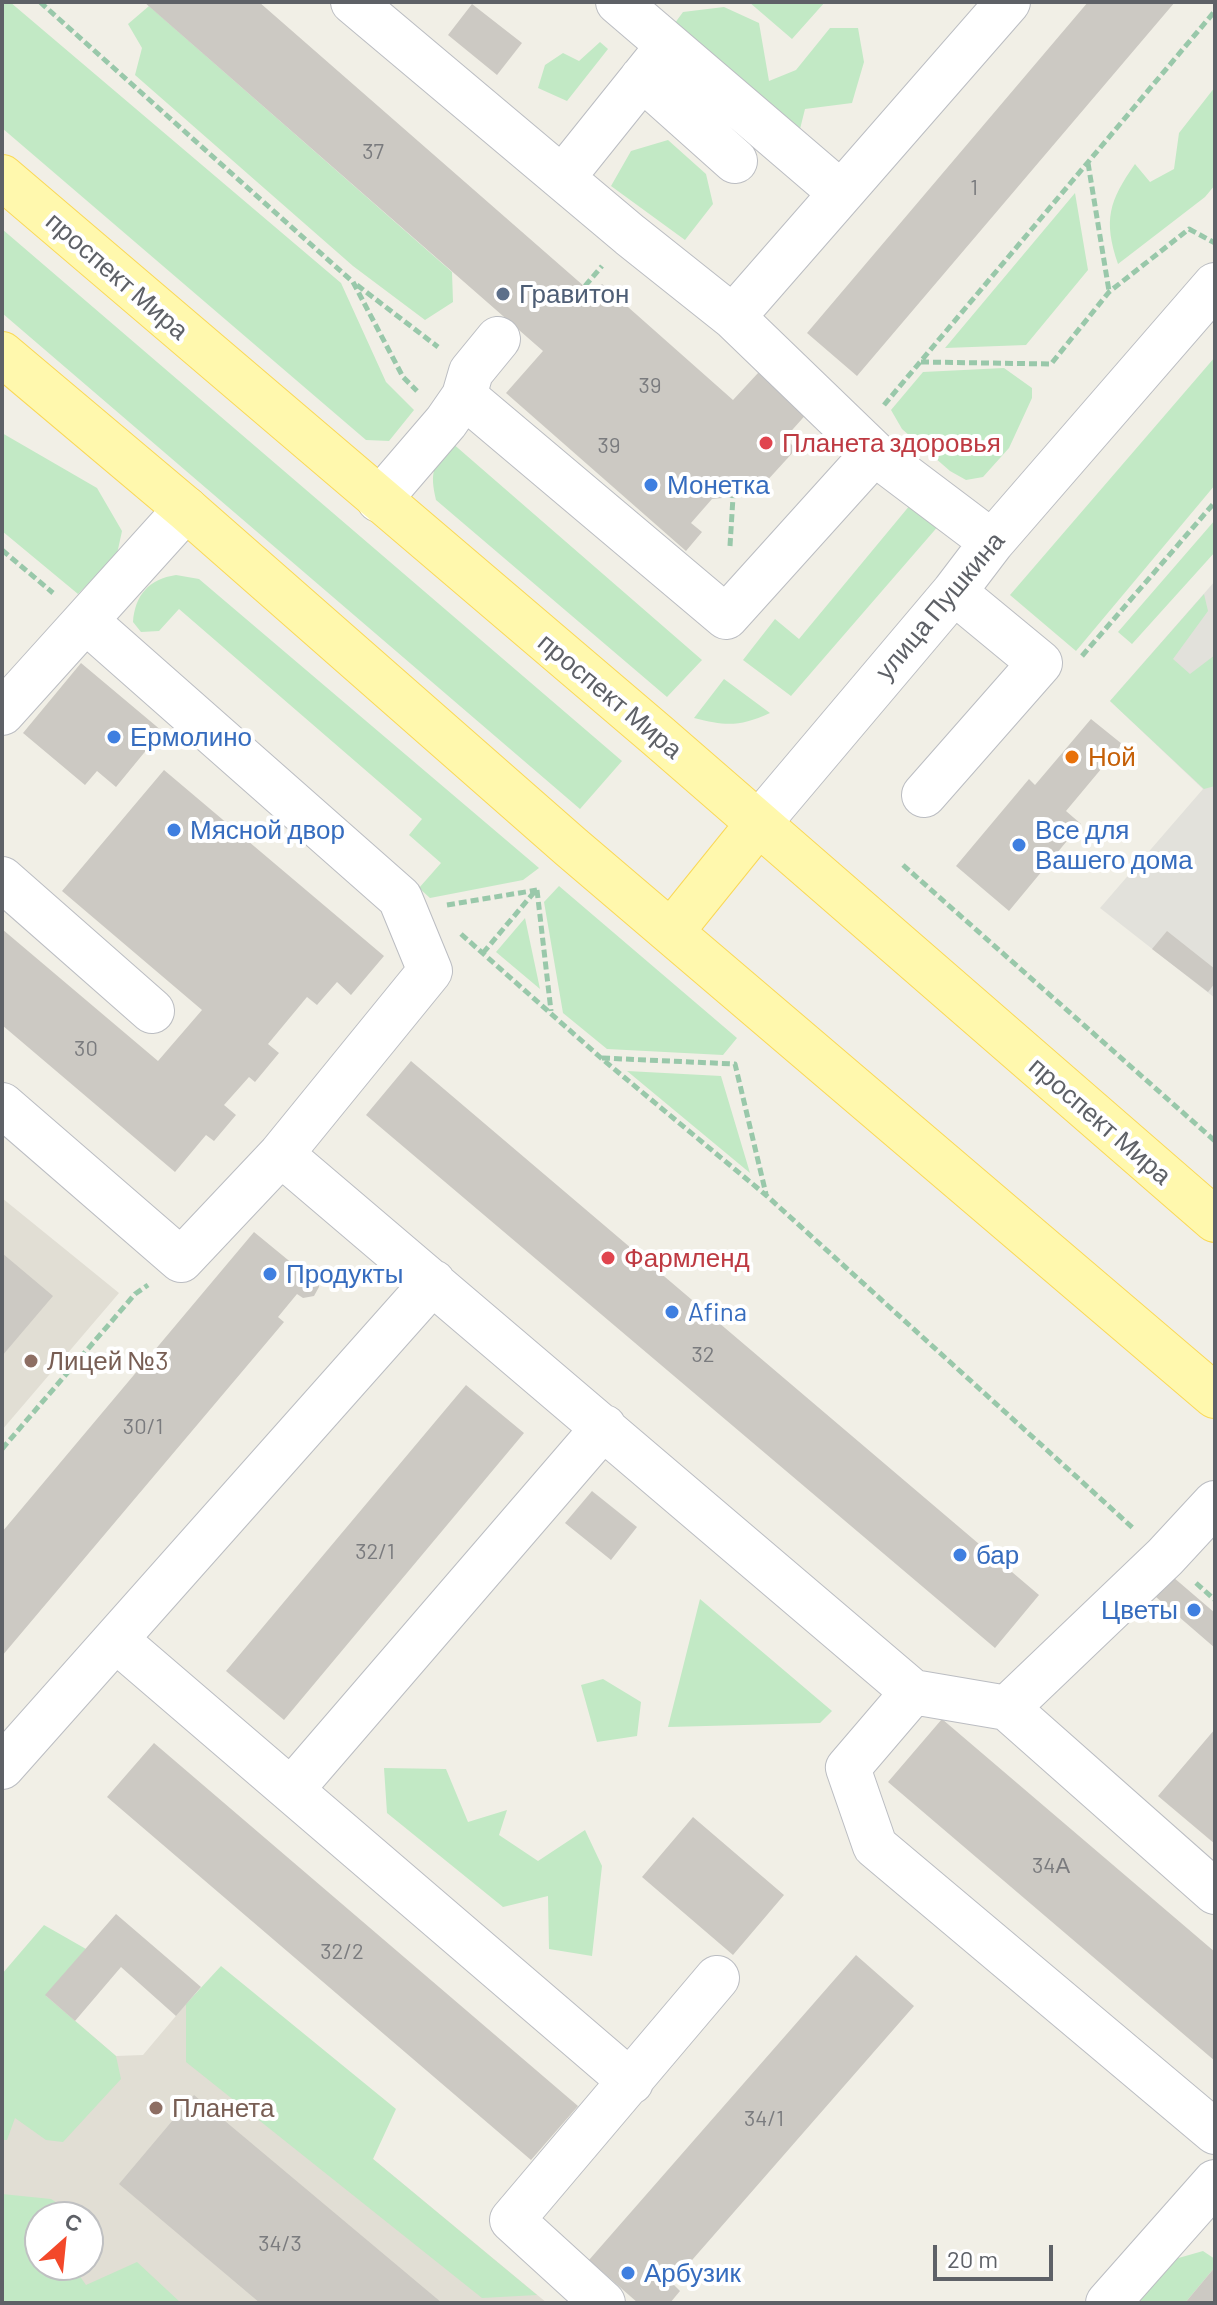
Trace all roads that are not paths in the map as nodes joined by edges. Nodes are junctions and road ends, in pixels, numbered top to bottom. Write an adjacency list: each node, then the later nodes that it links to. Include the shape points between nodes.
1 (618, 2): 4 (street)
2 (1008, 2): 8 (street)
3 (370, 7): 7 (street)
4 (655, 62): 5 (street); 7 (street); 8 (street)
5 (735, 161)
6 (2, 177): 15 (main road, проспект Мира)
7 (563, 177): 10 (street)
8 (841, 193): 10 (street)
9 (1215, 285): 17 (street, улица Пушкина)
10 (733, 317): 14 (street)
11 (498, 339): 13 (street)
12 (2, 354): 16 (main road)
13 (460, 397): 14 (street, via 726,617); 15 (street)
14 (866, 445): 17 (street)
15 (379, 500): 22 (main road, проспект Мира)
16 (186, 509): 19 (street); 24 (main road)
17 (992, 542): 18 (street, улица Пушкина)
18 (954, 592): 21 (street, via 1040,663); 22 (street, улица Пушкина)
19 (86, 621): 20 (street); 27 (street, via 415,903 430,971)
20 (2, 713)
21 (924, 795)
22 (758, 824): 24 (main road, улица Пушкина); 28 (main road, проспект Мира)
23 (2, 879): 25 (street)
24 (671, 932): 30 (main road)
25 (152, 1011)
26 (2, 1105): 27 (street, via 181,1260)
27 (281, 1154): 29 (street)
28 (1215, 1220)
29 (433, 1282): 31 (street); 33 (street)
30 (1215, 1396)
31 (604, 1427): 34 (street); 37 (street)
32 (1208, 1524): 35 (street, via 1165,1557)
33 (116, 1640): 36 (street); 37 (street)
34 (913, 1692): 35 (street); 41 (street, via 848,1768 875,1846)
35 (1007, 1708): 38 (street)
36 (2, 1767)
37 (291, 1790): 40 (street)
38 (1215, 1892)
39 (717, 1978): 40 (street)
40 (631, 2082): 43 (street, via 512,2220)
41 (1215, 2132)
42 (1215, 2182): 44 (street)
43 (603, 2303)
44 (1108, 2303)

